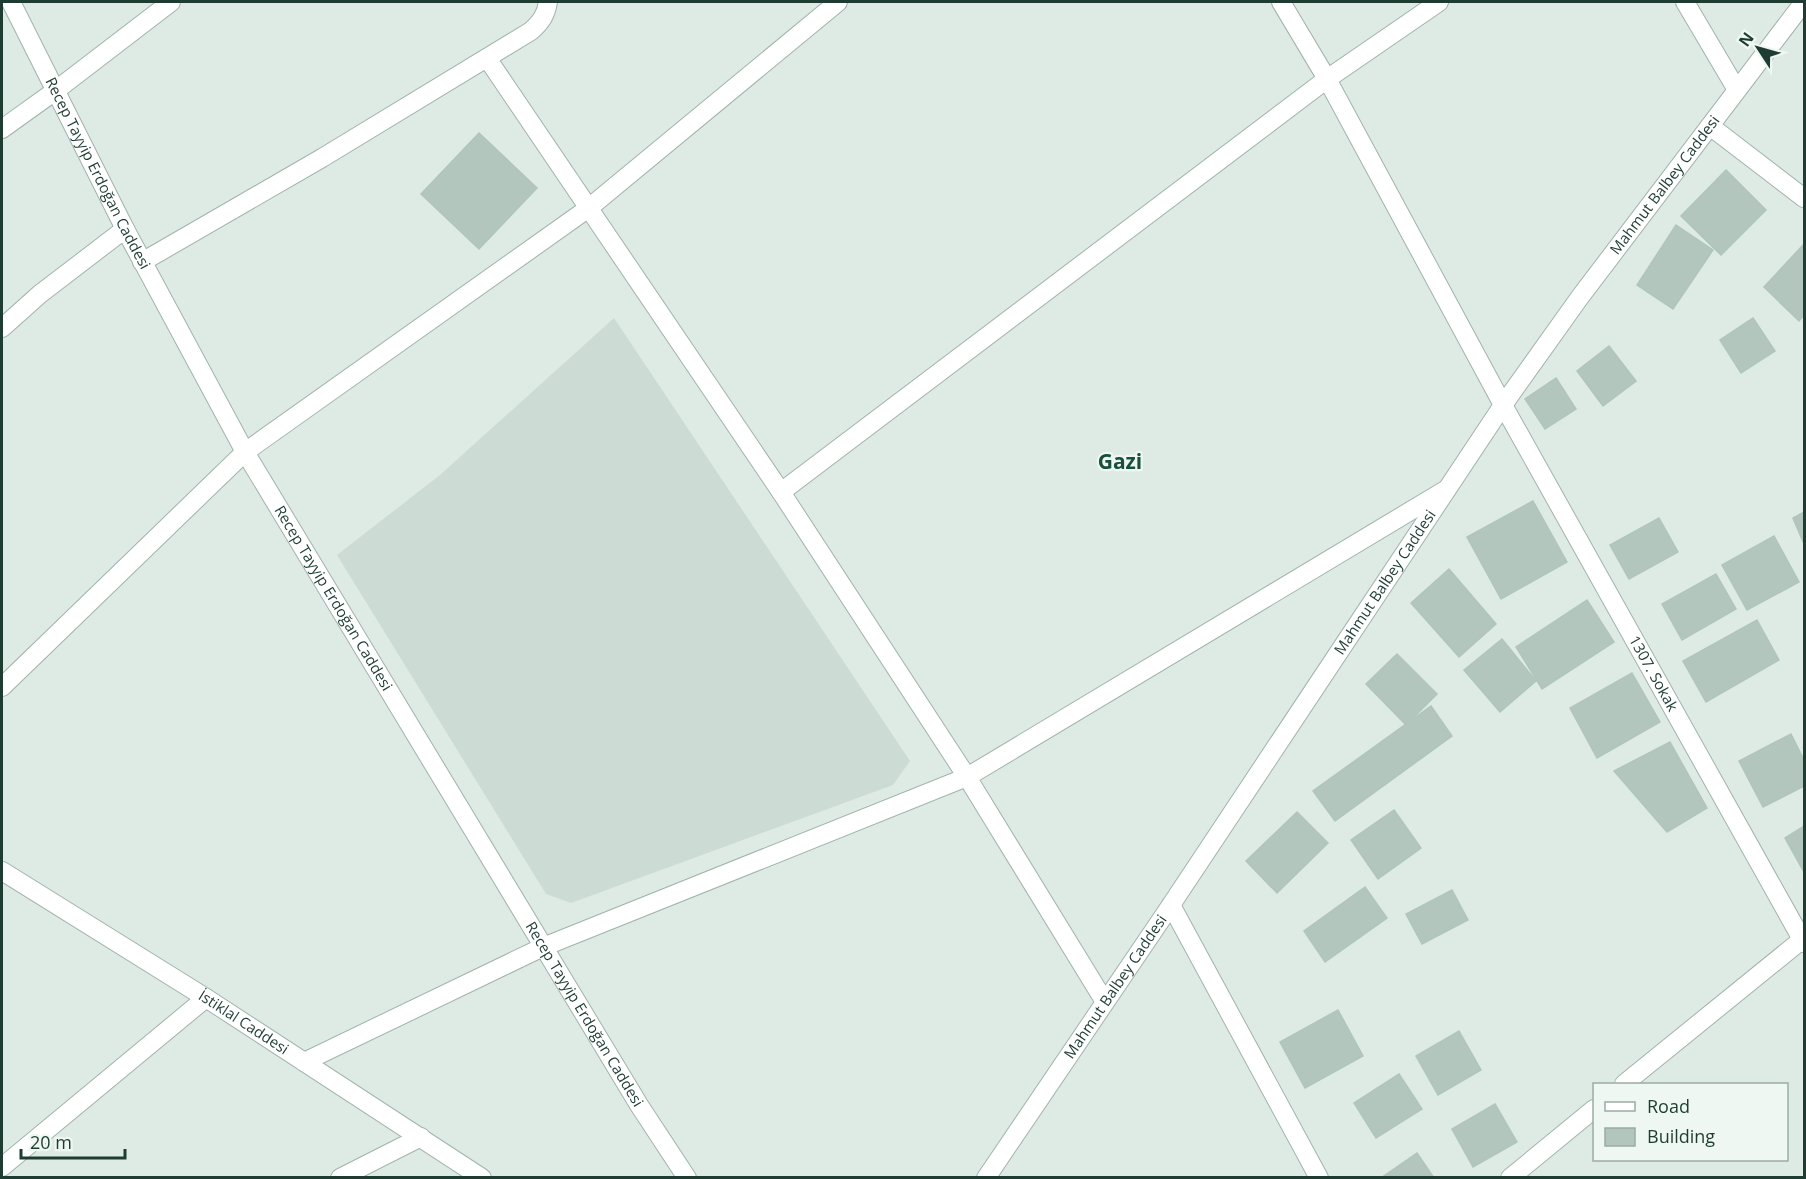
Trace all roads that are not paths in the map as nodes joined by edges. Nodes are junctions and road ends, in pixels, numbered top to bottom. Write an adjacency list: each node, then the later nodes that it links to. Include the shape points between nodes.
1 (10, 2): 12 (street, Recep Tayyip Erdoğan Caddesi)
2 (171, 2): 12 (street)
3 (548, 2): 9 (street, via 540,23)
4 (838, 2): 16 (street)
5 (1281, 2): 10 (street, 1307. Sokak)
6 (1438, 2): 10 (street)
7 (1685, 2): 11 (street)
8 (1804, 2): 11 (street, Mahmut Balbey Caddesi)
9 (487, 58): 16 (street); 18 (street)
10 (1328, 79): 20 (street, 1307. Sokak); 23 (street)
11 (1737, 90): 13 (street, Mahmut Balbey Caddesi)
12 (55, 91): 14 (street); 17 (street, Recep Tayyip Erdoğan Caddesi)
13 (1710, 126): 15 (street); 20 (street, Mahmut Balbey Caddesi)
14 (2, 129)
15 (1804, 198)
16 (590, 207): 21 (street); 23 (street)
17 (125, 229): 18 (street, Recep Tayyip Erdoğan Caddesi); 19 (street)
18 (142, 262): 21 (street, Recep Tayyip Erdoğan Caddesi)
19 (2, 328)
20 (1503, 405): 22 (street, Mahmut Balbey Caddesi); 28 (street, 1307. Sokak)
21 (245, 452): 24 (street); 29 (street, Recep Tayyip Erdoğan Caddesi)
22 (1447, 489): 25 (street); 27 (street, Mahmut Balbey Caddesi)
23 (781, 492): 25 (street)
24 (2, 687)
25 (967, 777): 29 (street); 31 (street)
26 (2, 871): 30 (street, İstiklal Caddesi)
27 (1171, 904): 31 (street, Mahmut Balbey Caddesi); 41 (street)
28 (1804, 940): 33 (street)
29 (543, 947): 32 (street); 39 (street, Recep Tayyip Erdoğan Caddesi)
30 (206, 998): 32 (street, İstiklal Caddesi); 36 (street)
31 (1105, 1002): 40 (street, Mahmut Balbey Caddesi)
32 (304, 1062): 35 (street, İstiklal Caddesi)
33 (1625, 1083)
34 (1593, 1110): 42 (street)
35 (421, 1137): 37 (street); 38 (street, İstiklal Caddesi)
36 (2, 1167)
37 (340, 1178)
38 (482, 1178)
39 (687, 1178)
40 (986, 1178)
41 (1319, 1178)
42 (1510, 1178)

